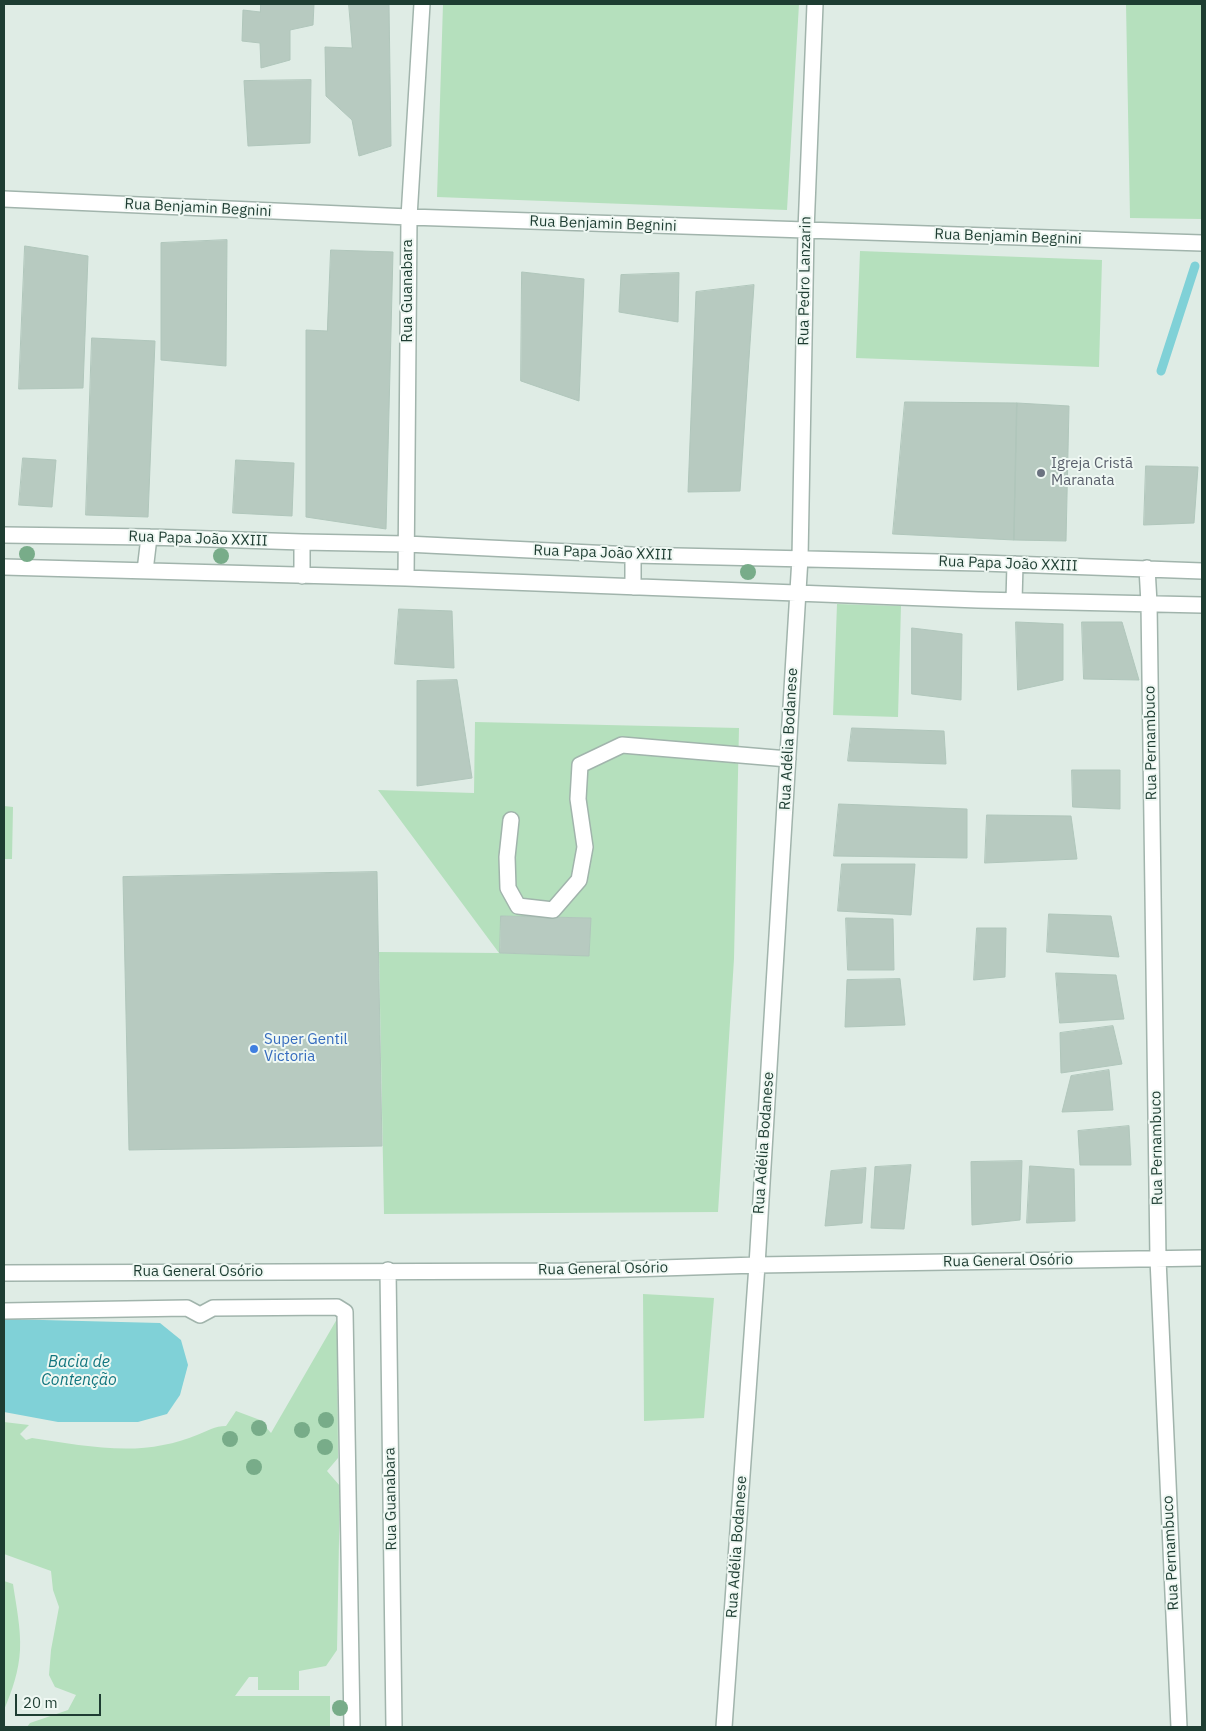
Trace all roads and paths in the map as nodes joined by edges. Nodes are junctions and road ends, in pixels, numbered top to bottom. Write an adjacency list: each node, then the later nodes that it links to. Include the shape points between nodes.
1 (422, 4): 4 (street, Rua Guanabara)
2 (814, 4): 5 (street, Rua Pedro Lanzarin)
3 (4, 200): 4 (street, Rua Benjamin Begnini)
4 (409, 217): 5 (street, Rua Benjamin Begnini); 10 (street, Rua Guanabara)
5 (806, 231): 6 (street, Rua Benjamin Begnini); 12 (street, Rua Pedro Lanzarin)
6 (1202, 243)
7 (4, 535): 8 (street, Rua Papa João XXIII)
8 (149, 536): 9 (street, Rua Papa João XXIII); 16 (street)
9 (302, 542): 10 (street, Rua Papa João XXIII); 18 (street)
10 (406, 544): 11 (street, Rua Papa João XXIII); 19 (street, Rua Guanabara)
11 (633, 555): 12 (street, Rua Papa João XXIII); 20 (street)
12 (800, 558): 13 (street, Rua Papa João XXIII); 21 (street, Rua Adélia Bodanese)
13 (1015, 564): 15 (street, Rua Papa João XXIII); 22 (street)
14 (4, 567): 16 (street)
15 (1147, 568): 17 (street, Rua Papa João XXIII); 23 (street, Rua Pernambuco)
16 (145, 571): 18 (street)
17 (1202, 571)
18 (302, 576): 19 (street)
19 (406, 578): 20 (street)
20 (633, 587): 21 (street)
21 (798, 594): 22 (street); 25 (street, Rua Adélia Bodanese)
22 (1014, 601): 23 (street)
23 (1149, 603): 24 (street); 28 (street, Rua Pernambuco)
24 (1202, 605)
25 (788, 759): 26 (street, via 622,745 580,765 578,799 585,847 579,880 553,910 518,906 508,888); 29 (street, Rua Adélia Bodanese)
26 (511, 820)
27 (1202, 1258): 28 (street, Rua General Osório)
28 (1158, 1259): 29 (street, Rua General Osório); 36 (street, Rua Pernambuco)
29 (757, 1264): 30 (street, Rua General Osório, via 565,1271); 35 (street, Rua Adélia Bodanese)
30 (388, 1270): 31 (street, Rua General Osório); 34 (street, Rua Guanabara)
31 (4, 1273)
32 (4, 1311): 33 (street, via 188,1308 200,1315 213,1308 337,1306 345,1312)
33 (352, 1727)
34 (394, 1727)
35 (724, 1727)
36 (1179, 1727)

